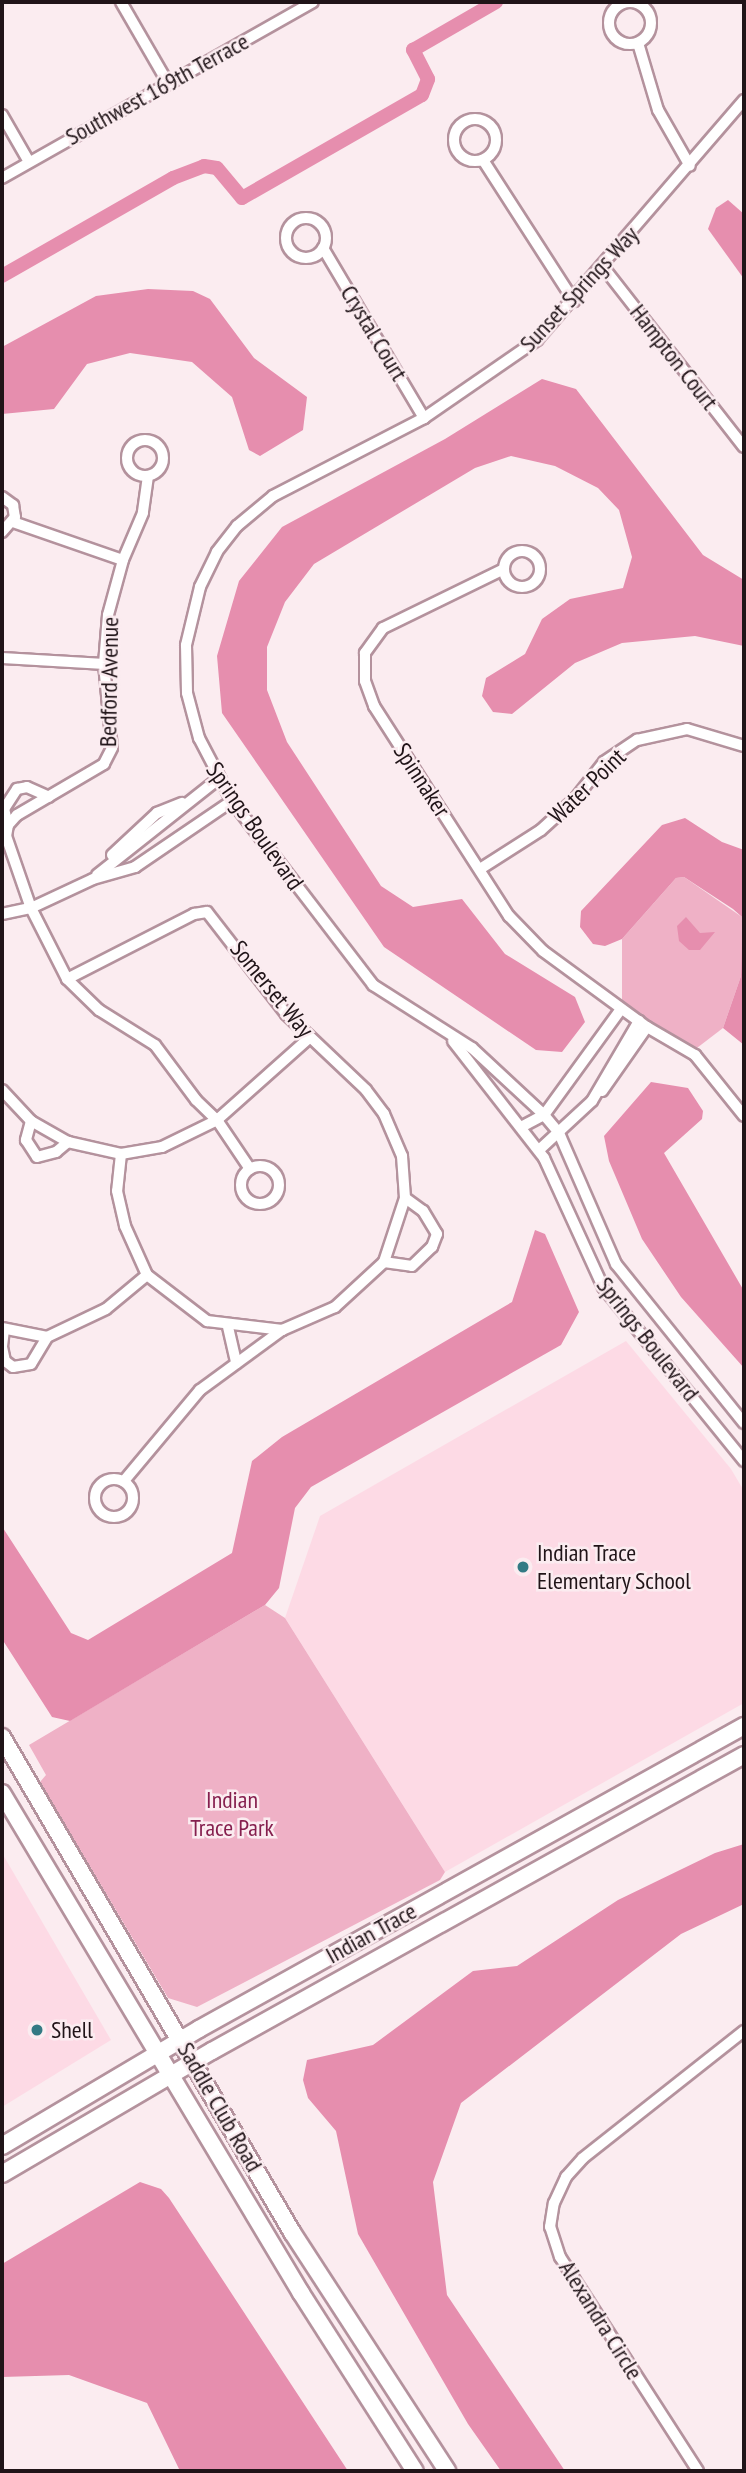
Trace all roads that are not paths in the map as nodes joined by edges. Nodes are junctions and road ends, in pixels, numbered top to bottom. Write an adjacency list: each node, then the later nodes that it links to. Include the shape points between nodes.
1 (121, 2): 6 (street)
2 (285, 2): 4 (street)
3 (313, 2): 4 (street, Southwest 169th Terrace)
4 (292, 14): 6 (street, Southwest 169th Terrace)
5 (638, 43): 5 (street, via 649,33 651,19 637,3 623,3 613,11 611,31 619,41); 11 (street, via 658,110)
6 (168, 83): 10 (street, Southwest 169th Terrace)
7 (744, 100): 11 (street, Sunset Springs Way)
8 (2, 115): 10 (street)
9 (483, 160): 15 (street)
10 (29, 162): 12 (street, Southwest 169th Terrace)
11 (690, 166): 14 (street, Sunset Springs Way)
12 (2, 177)
13 (323, 248): 16 (street, Crystal Court)
14 (604, 268): 15 (street, Sunset Springs Way); 17 (street, Hampton Court)
15 (574, 301): 16 (street, Sunset Springs Way, via 537,340)
16 (424, 418): 19 (street, Sunset Springs Way)
17 (744, 447)
18 (148, 476): 23 (street, Bedford Avenue, via 143,513)
19 (305, 477): 28 (street, Springs Boulevard, via 273,495 237,526 218,552 191,616 187,693)
20 (2, 497): 21 (street, via 13,505)
21 (13, 522): 22 (street); 23 (street)
22 (2, 532)
23 (123, 559): 26 (street, Bedford Avenue, via 108,615)
24 (504, 569): 32 (street, Spinnaker, via 383,628 365,653 365,681 374,706)
25 (2, 658): 26 (street)
26 (104, 664): 29 (street, Bedford Avenue, via 112,748 104,764)
27 (744, 746): 32 (street, Water Point, via 687,729 637,740 604,762 575,799 541,830)
28 (217, 780): 30 (street, Springs Boulevard); 33 (street, via 194,798 157,813)
29 (49, 797): 31 (street, Bedford Avenue); 31 (street, via 27,787 17,789 4,809)
30 (232, 801): 33 (street, via 135,867); 39 (street, Springs Boulevard, via 373,985)
31 (8, 825): 34 (street, via 9,850)
32 (480, 869): 37 (street, Spinnaker, via 509,916 543,951)
33 (93, 879): 34 (street)
34 (31, 908): 35 (street); 36 (street)
35 (2, 914)
36 (67, 979): 40 (street, Somerset Way, via 194,914 207,912); 44 (street, via 99,1010 155,1045)
37 (621, 1009): 38 (street, Spinnaker); 43 (street)
38 (643, 1024): 42 (street, Spinnaker, via 695,1055); 47 (street, via 592,1101)
39 (448, 1037): 43 (street, Springs Boulevard, via 490,1063); 46 (street, Springs Boulevard)
40 (309, 1038): 44 (street); 52 (street, Somerset Way, via 366,1090 384,1115 402,1156)
41 (2, 1090): 45 (street)
42 (742, 1108)
43 (544, 1115): 46 (street); 47 (street, Springs Boulevard)
44 (217, 1120): 50 (street, via 162,1147); 51 (street)
45 (31, 1121): 48 (street); 48 (street, via 26,1140 37,1157 56,1152)
46 (523, 1126): 49 (street, Springs Boulevard)
47 (559, 1133): 49 (street); 60 (street, Springs Boulevard, via 616,1264)
48 (68, 1142): 50 (street)
49 (539, 1150): 61 (street, Springs Boulevard, via 603,1287)
50 (121, 1154): 54 (street, via 120,1202)
51 (250, 1169)
52 (405, 1198): 53 (street, Somerset Way); 53 (street, via 423,1211 437,1234 432,1247 412,1265)
53 (384, 1262): 57 (street, Somerset Way, via 335,1307)
54 (147, 1275): 55 (street, via 207,1321); 58 (street, via 106,1309)
55 (228, 1327): 57 (street); 59 (street)
56 (3, 1329): 58 (street); 58 (street, via 5,1361 13,1367 31,1364)
57 (282, 1329): 59 (street, Somerset Way)
58 (47, 1337)
59 (236, 1363): 62 (street, Somerset Way, via 200,1390)
60 (744, 1423)
61 (744, 1461)
62 (124, 1481)
63 (744, 1727): 68 (main road, Indian Trace)
64 (2, 1737): 68 (main road, Saddle Club Road)
65 (744, 1755): 70 (main road, Indian Trace)
66 (2, 1793): 69 (main road, Saddle Club Road)
67 (744, 2031): 76 (street, Alexandra Circle, via 583,2158 566,2177 554,2203 550,2227 560,2257)
68 (181, 2040): 69 (main road, Indian Trace); 70 (main road, Saddle Club Road)
69 (157, 2054): 71 (main road, Saddle Club Road); 72 (main road, Indian Trace)
70 (194, 2062): 71 (main road, Indian Trace); 75 (main road, Saddle Club Road, via 292,2232)
71 (170, 2077): 73 (main road, Indian Trace); 74 (main road, Saddle Club Road)
72 (2, 2146)
73 (2, 2174)
74 (415, 2471)
75 (447, 2471)
76 (698, 2471)

